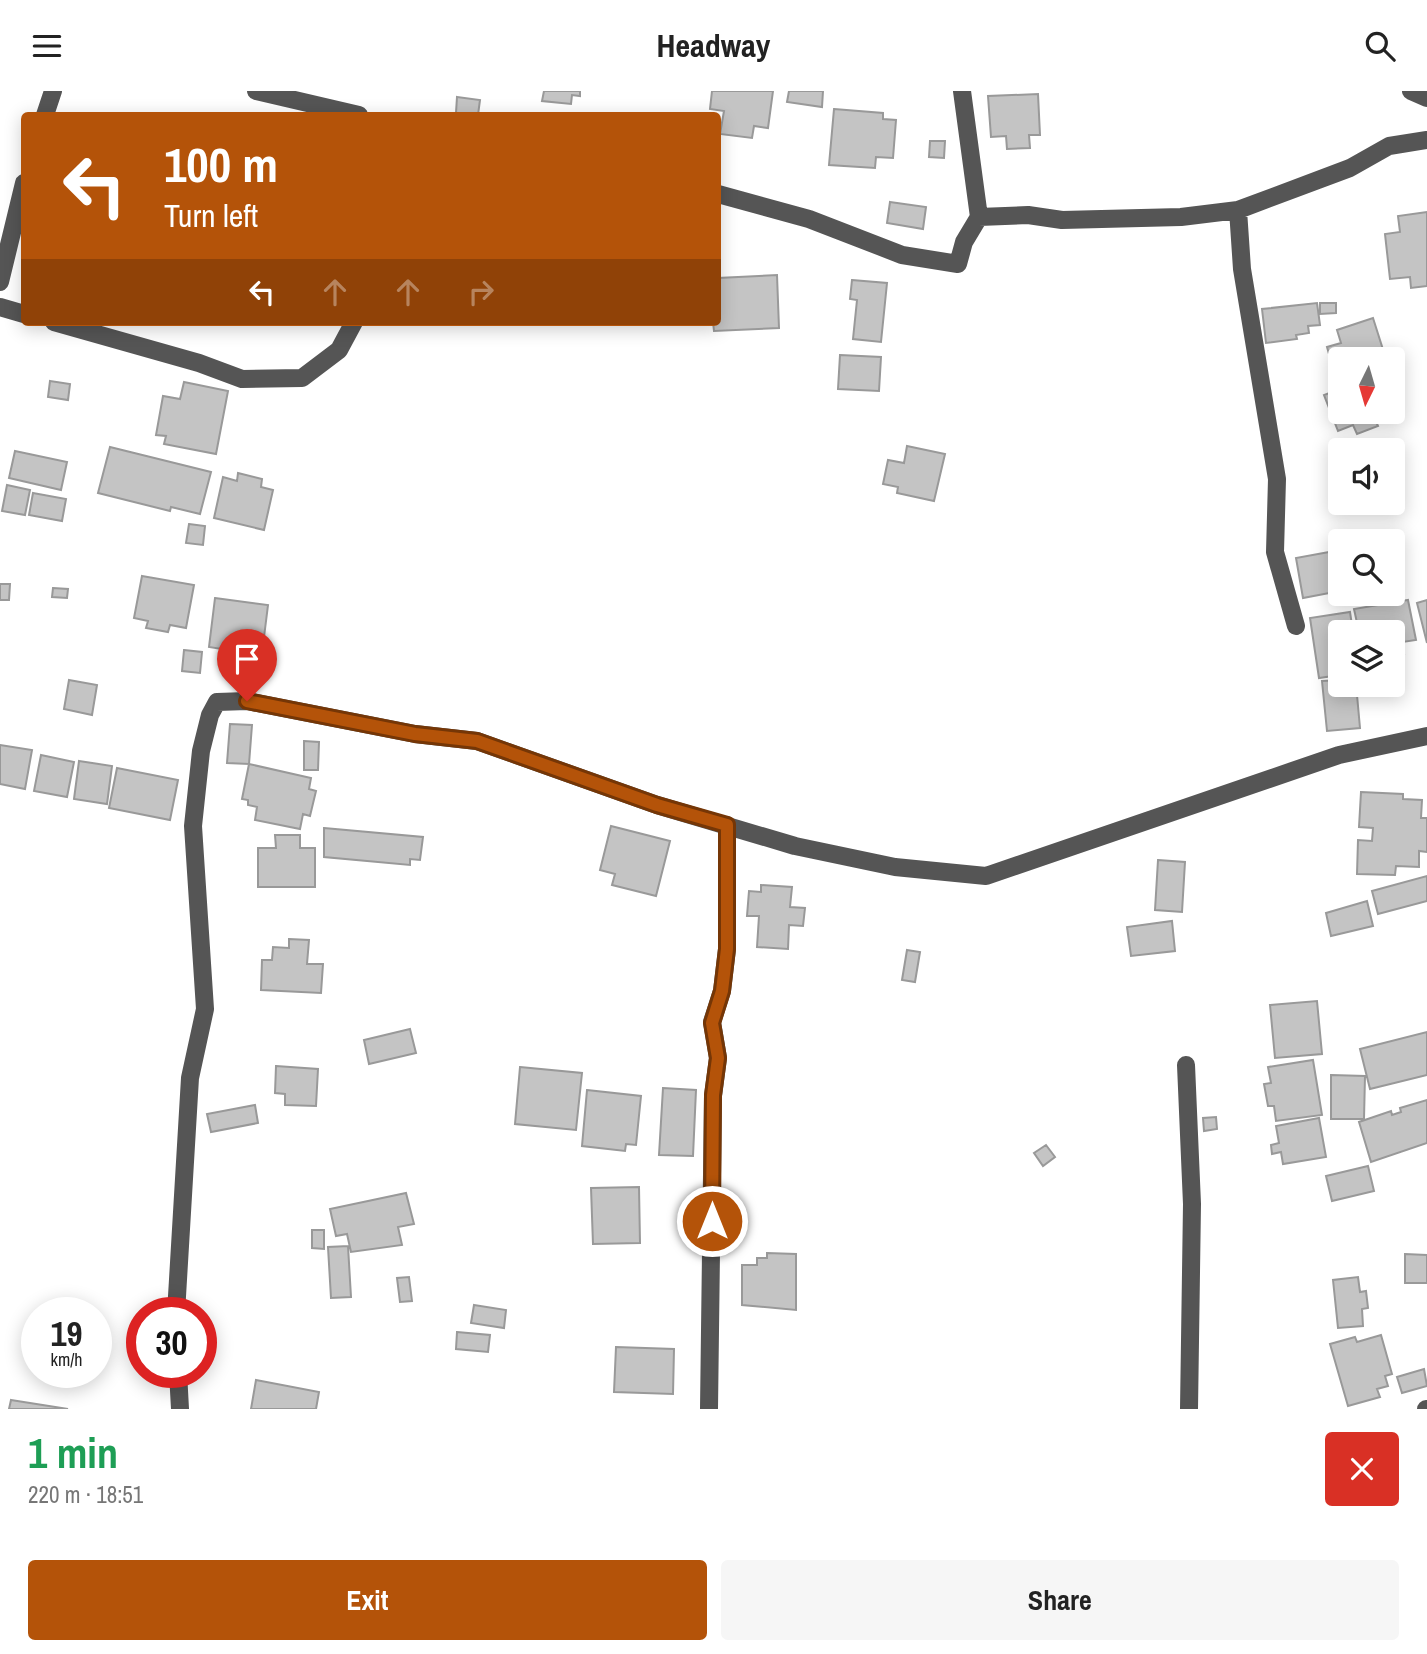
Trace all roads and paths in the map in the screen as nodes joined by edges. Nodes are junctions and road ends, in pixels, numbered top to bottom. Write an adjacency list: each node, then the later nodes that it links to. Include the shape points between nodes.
1 (53, 91): 6 (street)
2 (256, 91): 7 (street)
3 (962, 91): 12 (street)
4 (1410, 91): 5 (street)
5 (1427, 98)
6 (46, 112)
7 (346, 112)
8 (1427, 140): 11 (street, via 1389,146 1350,168)
9 (21, 195): 13 (street)
10 (721, 195): 12 (street, via 809,219 902,255 958,264)
11 (1238, 210): 12 (street, via 1168,218); 18 (street, via 1242,269 1277,479 1275,552)
12 (979, 217)
13 (0, 282)
14 (0, 307): 15 (street)
15 (21, 313)
16 (68, 326): 17 (street, via 243,379 302,378 339,350)
17 (352, 326)
18 (1296, 626)
19 (1427, 736): 20 (street, via 1339,755 986,876 895,867 795,846)
20 (727, 825): 22 (street, via 477,741 415,734 247,701 217,702 201,751 193,826 205,1009 190,1078); 25 (street, via 727,949 712,1023 718,1058 713,1095)
21 (1186, 1065): 26 (street, via 1192,1204)
22 (177, 1297)
23 (179, 1388): 24 (street)
24 (180, 1409)
25 (709, 1409)
26 (1189, 1409)

